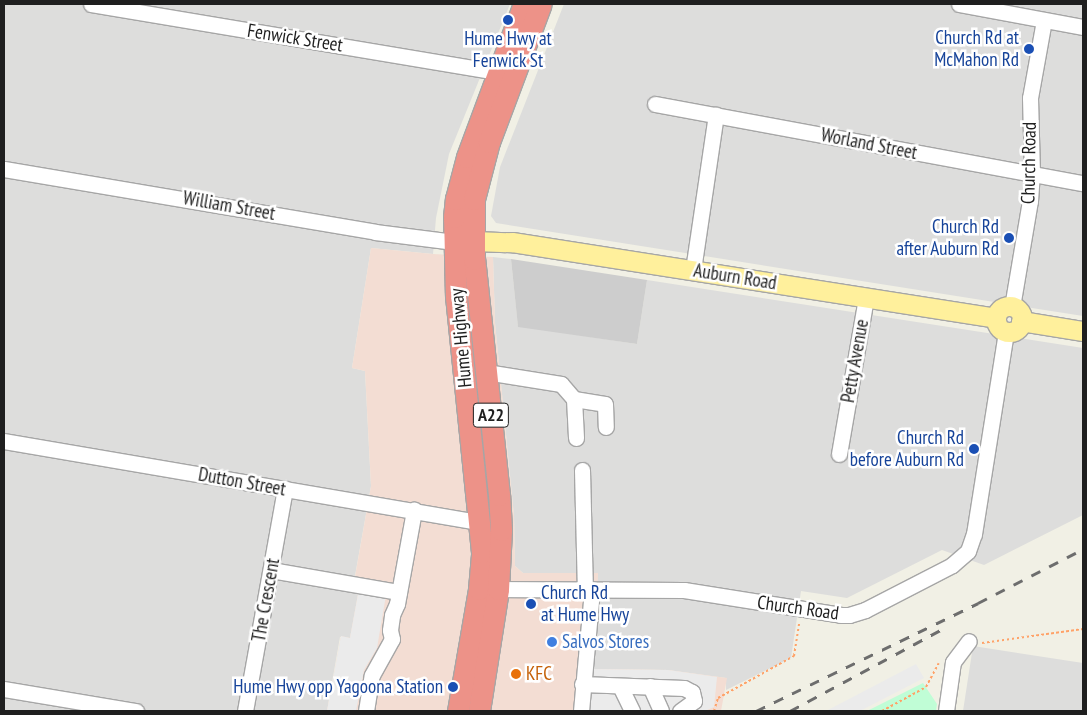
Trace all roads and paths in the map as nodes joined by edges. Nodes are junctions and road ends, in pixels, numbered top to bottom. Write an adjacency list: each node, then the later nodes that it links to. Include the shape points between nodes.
1 (91, 4): 7 (street, Fenwick Street)
2 (524, 4): 7 (highway, Hume Highway / A22)
3 (541, 4): 13 (highway, Hume Highway / A22, via 479,174)
4 (959, 4): 5 (street)
5 (1044, 20): 6 (street); 11 (street, Church Road, via 1030,98)
6 (1083, 27)
7 (499, 72): 13 (highway, Hume Highway / A22, via 484,106 460,182 454,217)
8 (655, 104): 9 (street, Worland Street)
9 (716, 115): 11 (street, Worland Street); 14 (street)
10 (4, 169): 13 (street, William Street, via 399,236)
11 (1032, 174): 12 (street, Worland Street); 16 (street, Church Road)
12 (1083, 183)
13 (464, 241): 14 (main road, Auburn Road, via 512,242); 18 (highway, Hume Highway / A22); 27 (highway, Hume Highway / A22, via 456,297)
14 (693, 270): 15 (main road, Auburn Road)
15 (866, 297): 16 (main road, Auburn Road); 23 (street, Petty Avenue)
16 (1009, 320): 17 (main road, Auburn Road); 30 (street, Church Road, via 974,534 968,551 952,565 857,614 849,615 684,590)
17 (1083, 331)
18 (486, 372): 19 (street, via 561,384); 29 (highway, Hume Highway / A22, via 499,495 501,558)
19 (574, 399): 20 (street, via 606,404); 21 (street)
20 (606, 426)
21 (576, 438)
22 (4, 441): 25 (street, Dutton Street)
23 (839, 454)
24 (582, 470): 30 (street)
25 (285, 489): 26 (street, Dutton Street); 28 (street, The Crescent)
26 (414, 510): 27 (street, Dutton Street); 31 (street)
27 (480, 522): 29 (highway, Hume Highway / A22)
28 (271, 570): 31 (street); 41 (street, The Crescent)
29 (489, 589): 30 (street, Church Road); 43 (highway, Hume Highway / A22); 44 (highway, Hume Highway / A22)
30 (588, 589): 35 (street)
31 (399, 592): 42 (street, via 391,623 392,639 372,675)
32 (799, 623): 49 (path, via 794,656 718,698)
33 (1083, 629): 34 (path)
34 (966, 644): 39 (path, via 943,657 926,687); 51 (street, via 954,662)
35 (582, 684): 36 (street); 45 (street)
36 (620, 686): 37 (street); 46 (street)
37 (650, 686): 47 (street); 48 (street, via 684,688 692,692 694,701)
38 (4, 689): 40 (street)
39 (887, 710): 50 (path)
40 (136, 711)
41 (245, 711)
42 (366, 711)
43 (458, 711)
44 (479, 711)
45 (581, 711)
46 (632, 711)
47 (661, 711)
48 (680, 711)
49 (714, 711)
50 (882, 711)
51 (946, 711)

